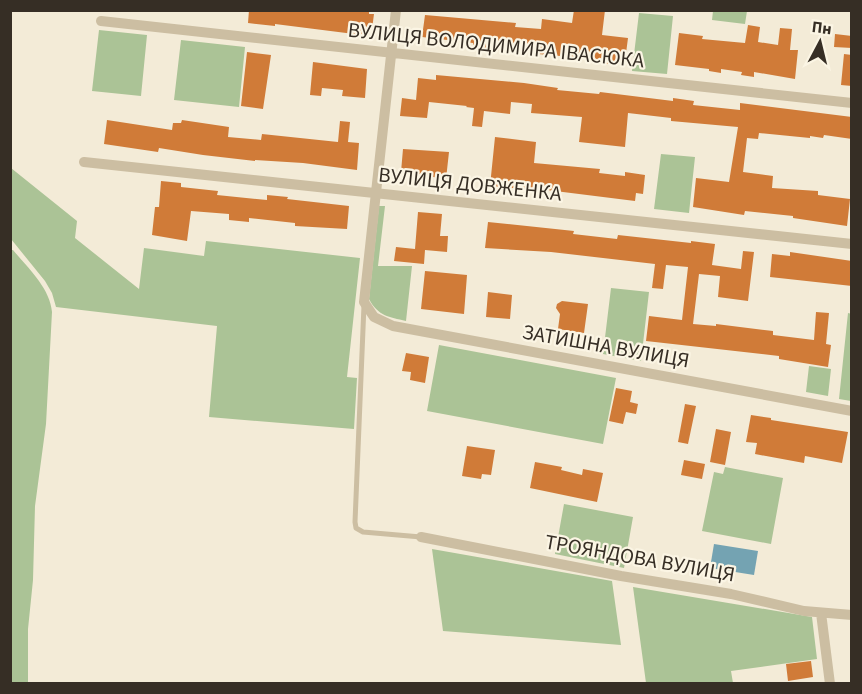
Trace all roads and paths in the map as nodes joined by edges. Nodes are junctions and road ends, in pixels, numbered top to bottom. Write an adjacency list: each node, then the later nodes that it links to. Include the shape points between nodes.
1 (396, 10): 3 (street)
2 (101, 21): 3 (street, ВУЛИЦЯ ВОЛОДИМИРА ІВАСЮКА)
3 (391, 54): 4 (street, ВУЛИЦЯ ВОЛОДИМИРА ІВАСЮКА); 6 (street)
4 (852, 103)
5 (84, 162): 6 (street, ВУЛИЦЯ ДОВЖЕНКА)
6 (375, 194): 7 (street, ВУЛИЦЯ ДОВЖЕНКА); 8 (street)
7 (852, 244)
8 (364, 302): 9 (street, ЗАТИШНА ВУЛИЦЯ, via 374,317 393,326); 10 (lane, via 356,528 363,532)
9 (852, 411)
10 (421, 537): 11 (street, ТРОЯНДОВА ВУЛИЦЯ)
11 (821, 613): 12 (street, ТРОЯНДОВА ВУЛИЦЯ); 13 (street)
12 (852, 615)
13 (830, 684)

